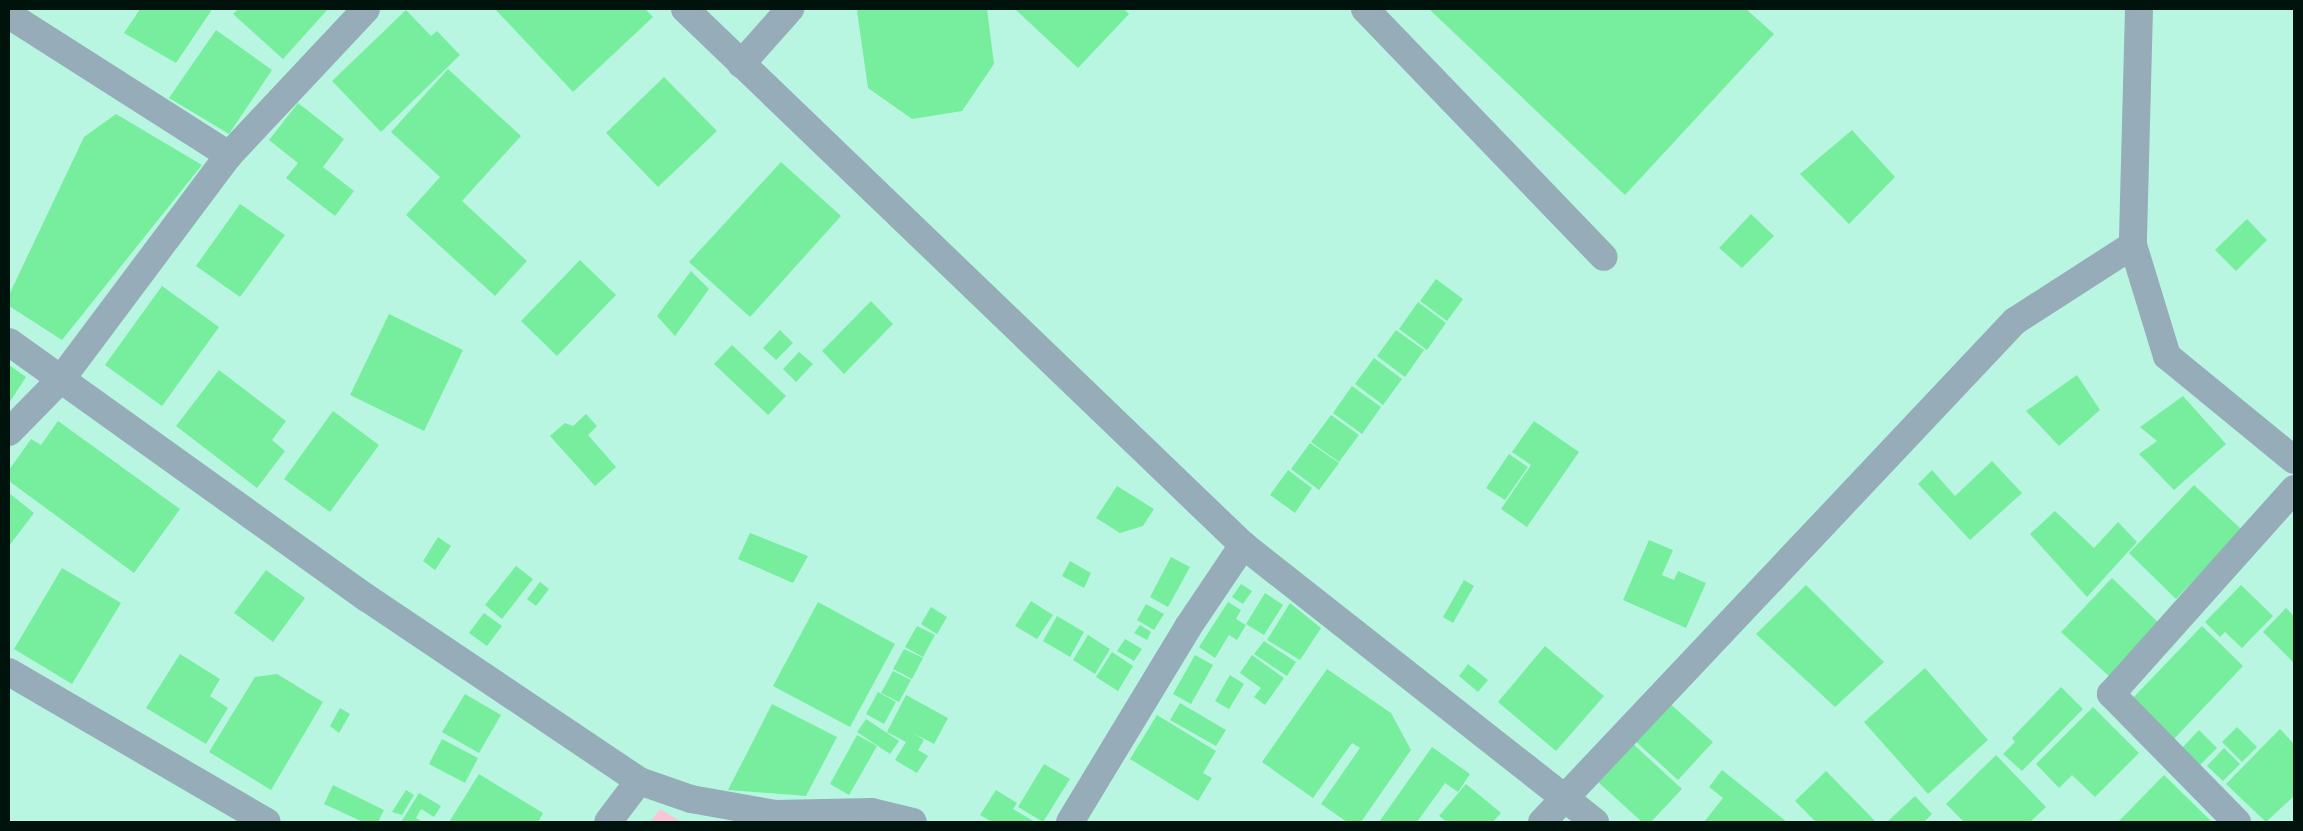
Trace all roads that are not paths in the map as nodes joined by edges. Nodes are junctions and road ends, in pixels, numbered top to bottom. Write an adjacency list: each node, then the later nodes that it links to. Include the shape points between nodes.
1 (366, 9): 8 (street)
2 (686, 9): 7 (street)
3 (790, 9): 7 (street)
4 (1365, 9): 10 (street)
5 (2139, 9): 9 (street)
6 (9, 15): 8 (street)
7 (741, 64): 16 (street)
8 (229, 155): 12 (street)
9 (2133, 245): 14 (street, via 2167,356); 19 (street, via 2016,321)
10 (1604, 257)
11 (9, 342): 12 (street)
12 (62, 378): 13 (street); 18 (street, via 367,598)
13 (9, 432)
14 (2294, 460)
15 (2294, 489): 26 (street, via 2111,694)
16 (1243, 545): 19 (street); 23 (street, via 1183,635)
17 (9, 672): 20 (street)
18 (639, 780): 21 (street); 22 (street, via 691,799 775,814 872,812)
19 (1566, 796): 24 (street); 25 (street)
20 (267, 822)
21 (608, 822)
22 (913, 822)
23 (1070, 822)
24 (1542, 822)
25 (1595, 822)
26 (2237, 822)

